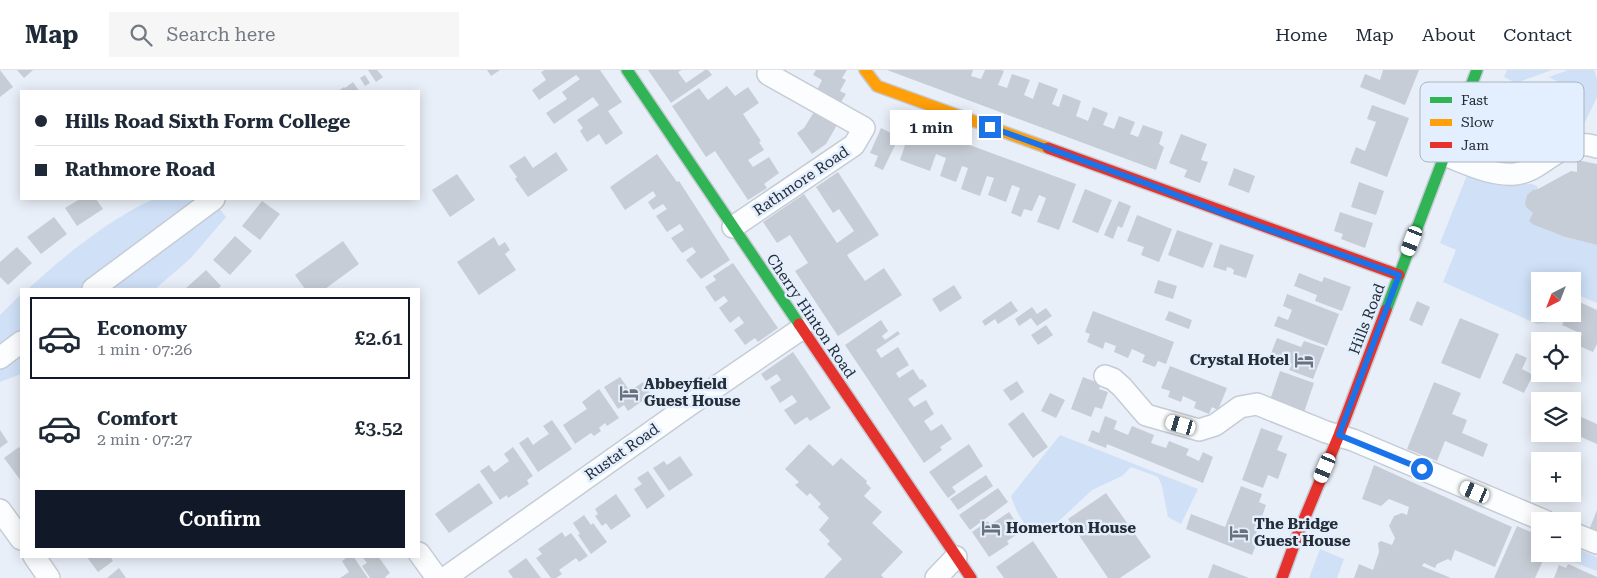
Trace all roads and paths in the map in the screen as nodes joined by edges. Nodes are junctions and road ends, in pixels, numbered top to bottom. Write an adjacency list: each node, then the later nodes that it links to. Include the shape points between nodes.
1 (627, 70): 12 (street, Cherry Hinton Road)
2 (865, 70): 13 (street, via 882,88)
3 (1476, 70): 5 (street, Hills Road)
4 (768, 74): 12 (street, Rathmore Road, via 864,128 854,145)
5 (1471, 82)
6 (1584, 144): 7 (street)
7 (1597, 146)
8 (1441, 162): 13 (street, Hills Road)
9 (1464, 162): 10 (street, via 1500,173 1516,174)
10 (1542, 162)
11 (213, 200): 14 (street)
12 (733, 227): 15 (street, Cherry Hinton Road)
13 (1399, 275): 19 (street, Hills Road)
14 (94, 288)
15 (801, 328): 26 (street, Cherry Hinton Road); 30 (street, Rustat Road)
16 (20, 343): 17 (street)
17 (0, 358)
18 (1105, 376): 19 (street, via 1122,386 1146,415 1199,430 1215,425 1240,408 1257,404)
19 (1339, 435): 21 (street); 33 (street, Hills Road)
20 (0, 510): 23 (street)
21 (1531, 515)
22 (1581, 537): 24 (street)
23 (20, 538)
24 (1597, 544)
25 (420, 554): 29 (street)
26 (956, 557): 31 (street); 32 (street, Cherry Hinton Road)
27 (35, 558): 28 (street)
28 (49, 578)
29 (437, 578)
30 (445, 578)
31 (936, 578)
32 (971, 578)
33 (1282, 578)

